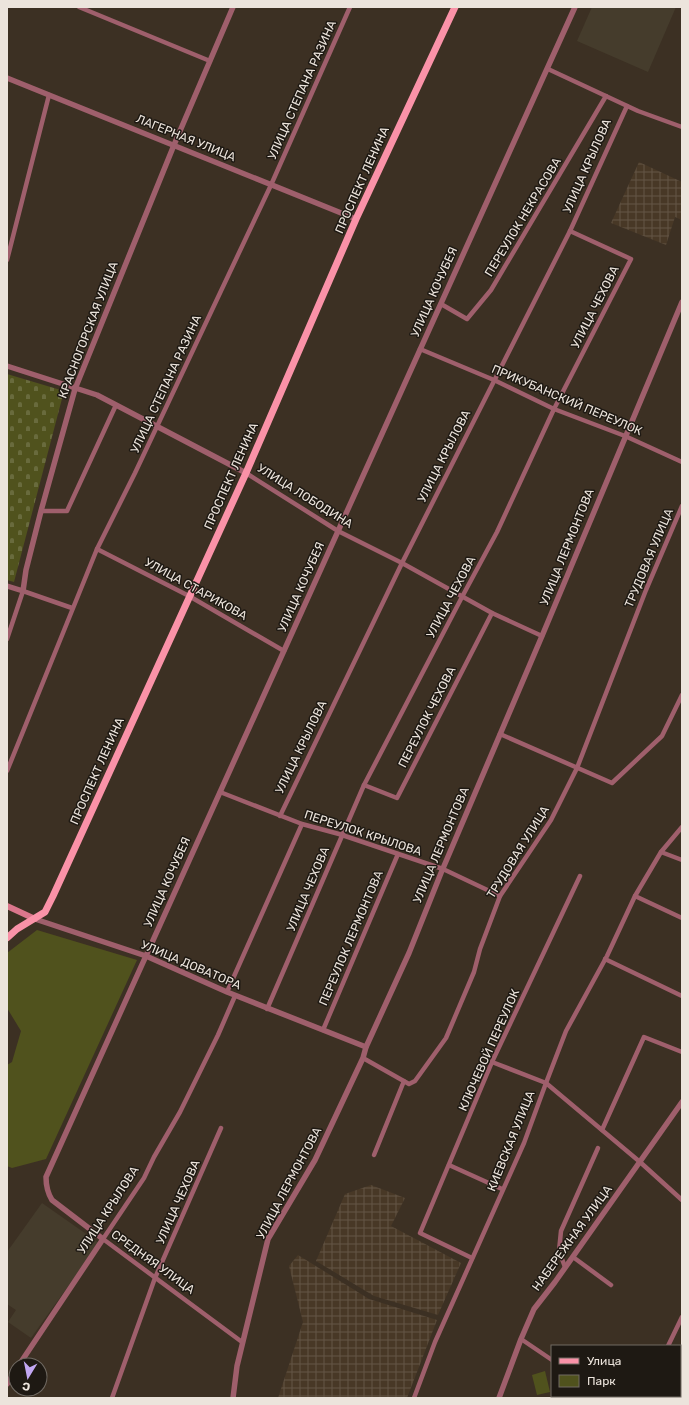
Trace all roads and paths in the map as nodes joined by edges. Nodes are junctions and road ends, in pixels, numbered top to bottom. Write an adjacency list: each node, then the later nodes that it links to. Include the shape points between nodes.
1 (79, 7): 6 (street)
2 (233, 7): 6 (street, КРАСНОГОРСКАЯ УЛИЦА)
3 (350, 7): 14 (street, УЛИЦА СТЕПАНА РАЗИНА)
4 (455, 7): 15 (main road, ПРОСПЕКТ ЛЕНИНА)
5 (575, 7): 7 (street, УЛИЦА КОЧУБЕЯ)
6 (210, 61): 13 (street, КРАСНОГОРСКАЯ УЛИЦА)
7 (548, 69): 10 (street); 19 (street, УЛИЦА КОЧУБЕЯ)
8 (7, 78): 9 (street, ЛАГЕРНАЯ УЛИЦА)
9 (49, 95): 13 (street, ЛАГЕРНАЯ УЛИЦА); 17 (street)
10 (606, 96): 11 (street); 19 (street, ПЕРЕУЛОК НЕКРАСОВА, via 491,290 467,319)
11 (627, 106): 12 (street); 16 (street, УЛИЦА КРЫЛОВА)
12 (682, 127)
13 (174, 145): 14 (street, ЛАГЕРНАЯ УЛИЦА); 24 (street, КРАСНОГОРСКАЯ УЛИЦА)
14 (271, 185): 15 (street, ЛАГЕРНАЯ УЛИЦА); 27 (street, УЛИЦА СТЕПАНА РАЗИНА)
15 (356, 219): 30 (main road, ПРОСПЕКТ ЛЕНИНА)
16 (570, 231): 23 (street, УЛИЦА КРЫЛОВА); 26 (street, УЛИЦА ЧЕХОВА, via 631,260)
17 (7, 260)
18 (682, 302): 20 (street, УЛИЦА ЛЕРМОНТОВА)
19 (441, 304): 21 (street, УЛИЦА КОЧУБЕЯ)
20 (681, 308): 28 (street, УЛИЦА ЛЕРМОНТОВА)
21 (420, 350): 23 (street, ПРИКУБАНСКИЙ ПЕРЕУЛОК); 33 (street, УЛИЦА КОЧУБЕЯ)
22 (7, 366): 24 (street, УЛИЦА ЛОБОДИНА)
23 (494, 380): 26 (street, ПРИКУБАНСКИЙ ПЕРЕУЛОК); 35 (street, УЛИЦА КРЫЛОВА)
24 (75, 389): 25 (street, УЛИЦА ЛОБОДИНА, via 97,395); 32 (street, КРАСНОГОРСКАЯ УЛИЦА)
25 (116, 405): 27 (street, УЛИЦА ЛОБОДИНА); 32 (street, via 67,511)
26 (554, 409): 28 (street, ПРИКУБАНСКИЙ ПЕРЕУЛОК); 39 (street, УЛИЦА ЧЕХОВА, via 497,532)
27 (157, 426): 30 (street, УЛИЦА ЛОБОДИНА); 34 (street, УЛИЦА СТЕПАНА РАЗИНА)
28 (626, 436): 29 (street, ПРИКУБАНСКИЙ ПЕРЕУЛОК); 42 (street, УЛИЦА ЛЕРМОНТОВА)
29 (682, 462)
30 (246, 473): 33 (street, УЛИЦА ЛОБОДИНА); 38 (main road, ПРОСПЕКТ ЛЕНИНА)
31 (682, 506): 47 (street, ТРУДОВАЯ УЛИЦА, via 646,590)
32 (40, 510): 37 (street, КРАСНОГОРСКАЯ УЛИЦА)
33 (338, 531): 35 (street, УЛИЦА ЛОБОДИНА); 44 (street, УЛИЦА КОЧУБЕЯ)
34 (97, 549): 38 (street, УЛИЦА СТАРИКОВА); 40 (street, УЛИЦА СТЕПАНА РАЗИНА)
35 (402, 563): 39 (street, УЛИЦА ЛОБОДИНА); 51 (street, УЛИЦА КРЫЛОВА)
36 (7, 586): 37 (street)
37 (23, 591): 40 (street); 43 (street, КРАСНОГОРСКАЯ УЛИЦА)
38 (189, 596): 44 (street, УЛИЦА СТАРИКОВА); 64 (main road, ПРОСПЕКТ ЛЕНИНА, via 53,896 45,912)
39 (462, 597): 41 (street, УЛИЦА ЛОБОДИНА); 49 (street, УЛИЦА ЧЕХОВА)
40 (72, 608): 48 (street, УЛИЦА СТЕПАНА РАЗИНА)
41 (492, 613): 42 (street, УЛИЦА ЛОБОДИНА); 49 (street, ПЕРЕУЛОК ЧЕХОВА, via 397,798)
42 (542, 636): 46 (street, УЛИЦА ЛЕРМОНТОВА)
43 (7, 639)
44 (284, 651): 50 (street, УЛИЦА КОЧУБЕЯ)
45 (682, 695): 47 (street, via 662,736 612,783)
46 (500, 734): 47 (street); 58 (street, УЛИЦА ЛЕРМОНТОВА)
47 (577, 768): 60 (street, ТРУДОВАЯ УЛИЦА, via 550,820)
48 (7, 771)
49 (364, 785): 54 (street, УЛИЦА ЧЕХОВА)
50 (220, 792): 51 (street, ПЕРЕУЛОК КРЫЛОВА); 66 (street, УЛИЦА КОЧУБЕЯ)
51 (280, 816): 52 (street, ПЕРЕУЛОК КРЫЛОВА)
52 (302, 824): 54 (street, ПЕРЕУЛОК КРЫЛОВА); 68 (street)
53 (682, 827): 55 (street, КИЕВСКАЯ УЛИЦА)
54 (342, 835): 56 (street, ПЕРЕУЛОК КРЫЛОВА); 71 (street, УЛИЦА ЧЕХОВА)
55 (661, 852): 57 (street); 61 (street, КИЕВСКАЯ УЛИЦА)
56 (398, 854): 58 (street, ПЕРЕУЛОК КРЫЛОВА); 72 (street, ПЕРЕУЛОК ЛЕРМОНТОВА)
57 (682, 860)
58 (442, 869): 60 (street, ПЕРЕУЛОК КРЫЛОВА); 73 (street, УЛИЦА ЛЕРМОНТОВА, via 409,953)
59 (580, 876): 76 (street, КЛЮЧЕВОЙ ПЕРЕУЛОК)
60 (500, 896): 77 (street, ТРУДОВАЯ УЛИЦА, via 474,972 446,1038 415,1081 409,1084)
61 (635, 896): 63 (street); 67 (street, КИЕВСКАЯ УЛИЦА)
62 (7, 906): 64 (main road, УЛИЦА ДОВАТОРА)
63 (682, 918)
64 (35, 919): 65 (main road, ПРОСПЕКТ ЛЕНИНА); 66 (street, УЛИЦА ДОВАТОРА)
65 (7, 938)
66 (146, 956): 68 (street, УЛИЦА ДОВАТОРА); 86 (street, УЛИЦА КОЧУБЕЯ)
67 (606, 959): 70 (street); 78 (street, КИЕВСКАЯ УЛИЦА, via 566,1031)
68 (226, 992): 69 (street, УЛИЦА ДОВАТОРА)
69 (235, 996): 71 (street, УЛИЦА ДОВАТОРА); 89 (street, УЛИЦА КРЫЛОВА, via 180,1112 144,1178)
70 (682, 996)
71 (268, 1008): 72 (street, УЛИЦА ДОВАТОРА)
72 (323, 1030): 73 (street, УЛИЦА ДОВАТОРА)
73 (366, 1047): 75 (street, УЛИЦА ЛЕРМОНТОВА)
74 (682, 1052): 81 (street, via 644,1037)
75 (363, 1058): 77 (street); 97 (street, УЛИЦА ЛЕРМОНТОВА, via 315,1160 268,1239)
76 (492, 1062): 78 (street); 85 (street, КЛЮЧЕВОЙ ПЕРЕУЛОК)
77 (404, 1081): 83 (street)
78 (546, 1082): 81 (street); 87 (street, КИЕВСКАЯ УЛИЦА, via 524,1143)
79 (682, 1102): 84 (street, НАБЕРЕЖНАЯ УЛИЦА)
80 (221, 1128): 93 (street, УЛИЦА ЧЕХОВА)
81 (602, 1130): 84 (street)
82 (598, 1148): 92 (street, via 561,1231 559,1251)
83 (374, 1156)
84 (640, 1162): 88 (street); 90 (street, НАБЕРЕЖНАЯ УЛИЦА)
85 (449, 1165): 87 (street); 91 (street, КЛЮЧЕВОЙ ПЕРЕУЛОК, via 420,1233)
86 (46, 1176): 89 (street, СРЕДНЯЯ УЛИЦА, via 47,1193 52,1200)
87 (502, 1189): 91 (street, КИЕВСКАЯ УЛИЦА)
88 (682, 1200)
89 (103, 1239): 93 (street, СРЕДНЯЯ УЛИЦА); 99 (street, УЛИЦА КРЫЛОВА)
90 (573, 1257): 92 (street, НАБЕРЕЖНАЯ УЛИЦА); 94 (street)
91 (472, 1258): 103 (street, КИЕВСКАЯ УЛИЦА, via 435,1342)
92 (565, 1267): 96 (street, НАБЕРЕЖНАЯ УЛИЦА, via 534,1309)
93 (155, 1278): 97 (street, СРЕДНЯЯ УЛИЦА); 101 (street, УЛИЦА ЧЕХОВА)
94 (611, 1285)
95 (682, 1317): 98 (street)
96 (521, 1339): 100 (street); 104 (street, НАБЕРЕЖНАЯ УЛИЦА)
97 (242, 1342): 102 (street, УЛИЦА ЛЕРМОНТОВА)
98 (668, 1345)
99 (24, 1357)
100 (551, 1359)
101 (112, 1398)
102 (233, 1398)
103 (414, 1398)
104 (499, 1398)

